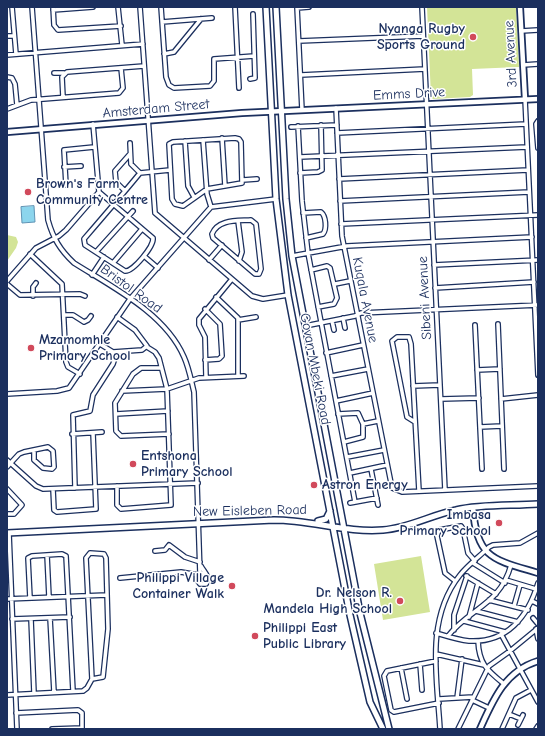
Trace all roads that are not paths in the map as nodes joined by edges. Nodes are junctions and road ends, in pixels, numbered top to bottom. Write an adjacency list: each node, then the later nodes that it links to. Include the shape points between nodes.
1 (12, 7): 16 (street)
2 (32, 7): 30 (street, Bristol Road)
3 (93, 7): 14 (street)
4 (118, 7): 21 (street)
5 (140, 7): 28 (street)
6 (161, 7): 20 (street)
7 (235, 7): 34 (street)
8 (266, 7): 56 (main road, Govan Mbeki Road)
9 (276, 7): 57 (main road, Govan Mbeki Road)
10 (297, 7): 11 (street); 27 (street)
11 (309, 7)
12 (422, 7): 26 (street, Sibeni Avenue)
13 (520, 7): 23 (street, 3rd Avenue)
14 (53, 8): 21 (street, via 54,25 58,30)
15 (253, 14): 35 (street)
16 (13, 18): 18 (street); 25 (street)
17 (212, 18): 19 (street)
18 (7, 19)
19 (202, 19): 20 (street); 32 (street, via 174,52)
20 (162, 22): 32 (street)
21 (121, 26): 29 (street)
22 (538, 30): 23 (street)
23 (521, 31): 36 (street, 3rd Avenue)
24 (7, 36): 25 (street)
25 (14, 36): 31 (street)
26 (423, 36): 27 (street); 40 (street, Sibeni Avenue)
27 (299, 41): 43 (street)
28 (143, 44): 29 (street); 38 (street)
29 (122, 46): 30 (street)
30 (36, 52): 31 (street); 48 (street, Bristol Road)
31 (16, 54): 33 (street)
32 (164, 54): 34 (street, via 166,77 169,85 174,88 210,86 214,81 214,59)
33 (7, 55)
34 (237, 56): 35 (street); 46 (street)
35 (254, 56): 45 (street, via 255,78)
36 (523, 64): 37 (street); 49 (street, 3rd Avenue)
37 (538, 64)
38 (144, 66): 39 (street); 58 (street)
39 (121, 68): 42 (street); 47 (street, via 123,88 118,93)
40 (425, 69): 43 (street); 51 (street, Sibeni Avenue)
41 (54, 73): 42 (street)
42 (64, 73): 47 (street)
43 (301, 75): 55 (street)
44 (7, 77): 52 (street, via 15,82)
45 (250, 78)
46 (239, 88)
47 (63, 97): 48 (street)
48 (40, 99): 52 (street); 66 (street, Bristol Road)
49 (525, 99): 50 (street, Emms Drive); 51 (street, Emms Drive); 61 (street)
50 (538, 99)
51 (426, 104): 53 (street, Emms Drive); 67 (street, Sibeni Avenue)
52 (17, 105): 54 (street)
53 (336, 108): 55 (street, Emms Drive); 63 (street, Kuqala Avenue)
54 (7, 109)
55 (302, 110): 57 (street, Emms Drive)
56 (272, 111): 57 (street, Amsterdam Street); 58 (street, Amsterdam Street); 102 (main road, Govan Mbeki Road)
57 (282, 111): 126 (main road, Govan Mbeki Road, via 286,199)
58 (148, 120): 60 (street, Amsterdam Street); 87 (street)
59 (538, 121): 70 (street)
60 (93, 124): 66 (street, Amsterdam Street); 75 (street)
61 (526, 124): 67 (street); 76 (street)
62 (321, 125): 63 (street); 64 (street); 82 (street)
63 (337, 125): 69 (street, Kuqala Avenue)
64 (298, 126): 65 (street); 81 (street)
65 (291, 127)
66 (42, 129): 68 (street, Amsterdam Street); 118 (street, Bristol Road, via 48,220)
67 (428, 129): 69 (street); 78 (street, Sibeni Avenue)
68 (7, 132)
69 (337, 133): 80 (street, Kuqala Avenue)
70 (538, 137): 77 (street)
71 (222, 138): 72 (street); 93 (street, via 240,140); 95 (street)
72 (203, 140): 73 (street); 96 (street)
73 (185, 141): 85 (street, via 169,145); 100 (street, via 188,186)
74 (130, 143): 79 (street)
75 (94, 147): 84 (street, via 64,150); 98 (street)
76 (527, 147): 78 (street); 86 (street)
77 (538, 148)
78 (429, 152): 80 (street); 90 (street, Sibeni Avenue)
79 (130, 154): 88 (street, via 131,164); 97 (street, via 115,171 116,182)
80 (338, 156): 82 (street); 92 (street, Kuqala Avenue)
81 (300, 157): 82 (street); 89 (street)
82 (322, 157): 89 (street, via 320,171)
83 (81, 166): 84 (street)
84 (64, 167): 94 (street)
85 (170, 170): 87 (street); 100 (street, via 172,199 175,204 183,206)
86 (528, 170): 90 (street); 99 (street)
87 (152, 171): 88 (street); 115 (street, via 155,213)
88 (140, 173): 97 (street)
89 (300, 173): 107 (street)
90 (430, 174): 92 (street); 101 (street, Sibeni Avenue)
91 (257, 179): 93 (street)
92 (339, 179): 103 (street, Kuqala Avenue)
93 (243, 180): 95 (street, via 239,184)
94 (66, 185)
95 (225, 186): 96 (street)
96 (207, 189): 100 (street); 105 (street)
97 (125, 191): 104 (street)
98 (98, 192): 104 (street); 118 (street, via 66,230)
99 (529, 192): 101 (street); 108 (street)
100 (194, 197)
101 (431, 197): 103 (street); 111 (street, Sibeni Avenue)
102 (276, 199): 105 (street); 146 (main road, Govan Mbeki Road)
103 (340, 201): 113 (street, Kuqala Avenue)
104 (114, 204): 110 (street); 122 (street, via 84,239 84,245)
105 (211, 207): 115 (street)
106 (133, 211): 110 (street)
107 (302, 213): 116 (street); 116 (street, via 321,212 325,216 323,234)
108 (530, 215): 109 (street); 111 (street); 117 (street)
109 (538, 215)
110 (128, 217): 114 (street); 122 (street)
111 (432, 220): 113 (street); 119 (street, Sibeni Avenue)
112 (238, 221): 120 (street, via 218,225 213,232 213,238); 129 (street, via 242,252); 129 (street, via 251,220 256,224 261,271 255,274)
113 (341, 224): 121 (street, Kuqala Avenue)
114 (142, 228): 125 (street, via 153,238); 132 (street)
115 (183, 238): 128 (street); 134 (street)
116 (306, 238): 123 (street)
117 (532, 238): 119 (street); 130 (street)
118 (54, 239): 124 (street, via 39,245); 136 (street, Bristol Road, via 66,256)
119 (433, 242): 121 (street); 133 (street, Sibeni Avenue)
120 (222, 245): 128 (street); 129 (street)
121 (344, 247): 123 (street); 139 (street, Kuqala Avenue)
122 (96, 252): 127 (street)
123 (308, 253): 126 (street); 135 (street)
124 (30, 254): 138 (street); 145 (street, via 61,283)
125 (144, 256): 132 (street, via 128,272); 134 (street)
126 (292, 256): 169 (main road, Govan Mbeki Road)
127 (104, 257): 132 (street); 136 (street)
128 (209, 260): 137 (street)
129 (240, 260)
130 (532, 260): 131 (street); 133 (street); 140 (street)
131 (538, 260)
132 (113, 263)
133 (434, 265): 144 (street, Sibeni Avenue)
134 (158, 268): 150 (street)
135 (311, 270): 143 (street, via 327,266); 153 (street)
136 (92, 274): 150 (street, Bristol Road)
137 (232, 279): 146 (street, via 257,298); 149 (street)
138 (7, 281)
139 (350, 281): 143 (street); 158 (street, Kuqala Avenue)
140 (534, 282): 144 (street); 151 (street)
141 (36, 283): 147 (street)
142 (7, 284): 147 (street, via 20,295)
143 (335, 284): 153 (street, via 338,298 336,303)
144 (435, 288): 156 (street, Sibeni Avenue)
145 (63, 294): 147 (street); 148 (street); 157 (street)
146 (288, 295): 245 (main road, Govan Mbeki Road)
147 (33, 296)
148 (85, 296)
149 (216, 297): 154 (street); 155 (street)
150 (130, 299): 160 (street); 193 (street, Bristol Road, via 156,319 177,346)
151 (536, 305): 156 (street); 168 (street)
152 (236, 306): 155 (street)
153 (318, 307): 165 (street)
154 (205, 309): 180 (street, via 199,321 205,337); 180 (street, via 220,324 222,356 219,359)
155 (231, 310): 163 (street)
156 (437, 310): 158 (street); 194 (street, Sibeni Avenue)
157 (64, 315): 159 (street, via 73,315 84,322); 187 (street, via 67,364)
158 (357, 315): 162 (street); 173 (street, Kuqala Avenue)
159 (91, 316)
160 (117, 317): 172 (street); 174 (street, via 136,330 147,343)
161 (256, 317): 163 (street)
162 (343, 318): 164 (street); 170 (street)
163 (238, 320): 175 (street)
164 (332, 321): 165 (street); 171 (street)
165 (320, 323): 169 (street); 178 (street)
166 (498, 324): 185 (street)
167 (475, 325): 186 (street)
168 (537, 325): 179 (street)
169 (305, 326): 250 (main road, Govan Mbeki Road)
170 (345, 328)
171 (334, 330)
172 (100, 344): 177 (street); 187 (street)
173 (363, 345): 178 (street); 184 (street, Kuqala Avenue)
174 (147, 347): 177 (street, via 142,350); 183 (street, via 157,354)
175 (238, 347): 176 (street); 181 (street)
176 (244, 347)
177 (113, 352): 215 (street, via 114,364 93,395 90,411 73,415)
178 (326, 352): 191 (street)
179 (537, 354): 188 (street)
180 (206, 360): 192 (street)
181 (238, 361): 182 (street); 189 (street)
182 (245, 361)
183 (161, 368): 196 (street); 197 (street, via 138,369)
184 (368, 369): 191 (street); 198 (street, Kuqala Avenue)
185 (500, 369): 186 (street); 202 (street)
186 (477, 370): 201 (street)
187 (80, 374): 199 (street, via 73,385 62,391)
188 (538, 374)
189 (238, 376): 190 (street); 192 (street)
190 (244, 376)
191 (331, 376): 204 (street)
192 (206, 377): 193 (street)
193 (191, 380): 196 (street); 229 (street, Bristol Road, via 194,392)
194 (440, 384): 195 (street); 203 (street, Sibeni Avenue)
195 (413, 386): 209 (street); 209 (street, via 411,342 409,337 395,338 392,341 402,401 407,417)
196 (167, 389): 197 (street); 205 (street)
197 (122, 391): 206 (street, via 115,403)
198 (373, 393): 204 (street); 208 (street, Kuqala Avenue)
199 (7, 394)
200 (538, 395): 202 (street)
201 (479, 398): 203 (street); 212 (street)
202 (501, 398): 211 (street)
203 (441, 399): 237 (street, Sibeni Avenue)
204 (336, 401): 207 (street)
205 (168, 411): 206 (street); 216 (street)
206 (116, 414): 216 (street, via 116,431 120,436)
207 (338, 414): 210 (street, via 357,412); 217 (street)
208 (378, 421): 210 (street); 218 (street, Kuqala Avenue)
209 (415, 422): 238 (street)
210 (363, 424): 217 (street, via 363,437)
211 (502, 426): 212 (street); 227 (street)
212 (480, 427): 226 (street)
213 (102, 432): 214 (street)
214 (94, 433): 215 (street); 233 (street)
215 (72, 434): 234 (street)
216 (169, 434): 230 (street)
217 (344, 442): 220 (street)
218 (384, 450): 220 (street); 223 (street, Kuqala Avenue)
219 (34, 452): 219 (street, via 38,448 51,448 54,466 52,469 43,468 34,460); 222 (street, via 19,454)
220 (347, 457): 228 (street)
221 (7, 460): 222 (street)
222 (11, 463): 224 (street); 236 (street, via 40,488)
223 (387, 466): 225 (street); 238 (street, Kuqala Avenue, via 391,484 396,491)
224 (7, 467)
225 (371, 469): 228 (street); 239 (street)
226 (482, 469)
227 (504, 469)
228 (350, 473): 240 (street)
229 (198, 483): 230 (street); 248 (street, Bristol Road)
230 (172, 484): 231 (street); 231 (street, via 171,505 121,509 117,506)
231 (117, 486): 233 (street)
232 (538, 486): 237 (street)
233 (96, 487): 234 (street); 236 (street, via 96,509 72,511 54,510)
234 (75, 488): 236 (street)
235 (7, 489): 246 (street, via 22,505 14,514)
236 (53, 489)
237 (445, 490): 238 (street)
238 (419, 491)
239 (377, 498): 240 (street); 243 (street)
240 (356, 502): 241 (street)
241 (350, 503)
242 (538, 504): 244 (main road, New Eisleben Road)
243 (378, 505)
244 (473, 508): 251 (main road, New Eisleben Road, via 456,510 399,528); 255 (street, via 477,536)
245 (330, 511): 247 (main road, via 324,520); 249 (main road, Govan Mbeki Road)
246 (7, 514)
247 (309, 522): 248 (main road, New Eisleben Road, via 274,520); 249 (main road, New Eisleben Road)
248 (199, 524): 252 (main road, New Eisleben Road); 259 (street, Bristol Road)
249 (333, 526): 250 (main road, New Eisleben Road); 336 (main road, Govan Mbeki Road, via 364,678)
250 (344, 528): 251 (main road, New Eisleben Road); 254 (main road, Govan Mbeki Road)
251 (360, 530): 254 (main road, via 350,534)
252 (8, 533): 279 (street)
253 (538, 533): 255 (street, via 520,543 493,545)
254 (347, 546): 337 (main road, Govan Mbeki Road, via 364,631)
255 (486, 550): 258 (street); 260 (street, via 498,560)
256 (155, 551): 259 (street, via 165,550 169,545 185,557)
257 (47, 555): 276 (street); 277 (street, via 63,554 67,557); 278 (street, via 28,558)
258 (474, 562): 261 (street); 267 (street, via 468,553 461,526 439,530 444,572); 268 (street)
259 (200, 563): 263 (street, Bristol Road); 264 (street)
260 (511, 565): 262 (street); 268 (street)
261 (462, 573): 265 (street); 267 (street)
262 (538, 573)
263 (199, 574): 264 (street); 264 (street, via 197,582 203,585 208,581); 266 (street, via 181,572)
264 (206, 574)
265 (467, 576): 269 (street); 296 (street, via 454,615)
266 (120, 578)
267 (456, 581): 298 (street, via 443,604)
268 (506, 582): 271 (street); 273 (street)
269 (478, 583): 273 (street); 288 (street)
270 (538, 583): 272 (street)
271 (520, 585): 272 (street); 283 (street)
272 (536, 589): 281 (street)
273 (496, 594): 280 (street)
274 (107, 595): 275 (street); 275 (street, via 105,555 90,553 86,558); 312 (street, via 105,673 102,677)
275 (88, 596): 277 (street); 312 (street)
276 (48, 597): 277 (street); 278 (street)
277 (69, 597): 286 (street)
278 (30, 598): 279 (street)
279 (9, 599): 290 (street)
280 (489, 600): 283 (street); 285 (street)
281 (532, 601): 282 (street); 284 (street)
282 (538, 604)
283 (514, 606): 284 (street)
284 (528, 610): 293 (street)
285 (476, 611): 288 (street); 293 (street)
286 (70, 617): 287 (street); 316 (street)
287 (50, 618): 291 (street); 317 (street)
288 (469, 618): 292 (street)
289 (533, 618): 294 (street)
290 (12, 619): 291 (street); 319 (street)
291 (31, 619): 318 (street)
292 (464, 621): 296 (street); 297 (street)
293 (518, 622): 297 (street)
294 (538, 624)
295 (537, 628): 300 (street); 302 (street)
296 (454, 630): 299 (street)
297 (503, 633): 301 (street); 302 (street)
298 (436, 634): 299 (street); 303 (street)
299 (448, 636): 301 (street)
300 (538, 639)
301 (478, 641): 308 (street, via 478,652)
302 (510, 651): 310 (street); 311 (street, via 492,662)
303 (436, 654): 304 (street); 305 (street)
304 (462, 660): 308 (street); 321 (street)
305 (436, 661): 307 (street); 324 (street)
306 (538, 661): 310 (street)
307 (420, 664): 309 (street); 314 (street)
308 (484, 665): 311 (street)
309 (401, 668): 323 (street); 324 (street, via 387,671 384,675 392,711 398,713)
310 (520, 669): 313 (street); 315 (street)
311 (486, 670): 313 (street); 322 (street)
312 (92, 678): 316 (street, via 84,690)
313 (504, 684): 326 (street)
314 (422, 690)
315 (531, 690): 325 (street); 328 (street, via 516,698)
316 (73, 691): 317 (street)
317 (54, 692): 318 (street)
318 (34, 693): 319 (street)
319 (16, 694): 320 (street); 327 (street)
320 (7, 695)
321 (457, 698): 322 (street); 324 (street)
322 (473, 698): 326 (street); 339 (street)
323 (408, 699)
324 (439, 701): 338 (street)
325 (538, 702)
326 (489, 708): 340 (street)
327 (16, 713): 333 (street, via 78,710 82,713); 334 (street)
328 (509, 714): 330 (street); 341 (street)
329 (523, 715): 330 (street)
330 (521, 719): 331 (street)
331 (518, 725)
332 (538, 726): 342 (street)
333 (82, 728): 335 (street)
334 (17, 729)
335 (52, 729)
336 (383, 729)
337 (389, 729)
338 (440, 729)
339 (458, 729)
340 (480, 729)
341 (502, 729)
342 (536, 729)

